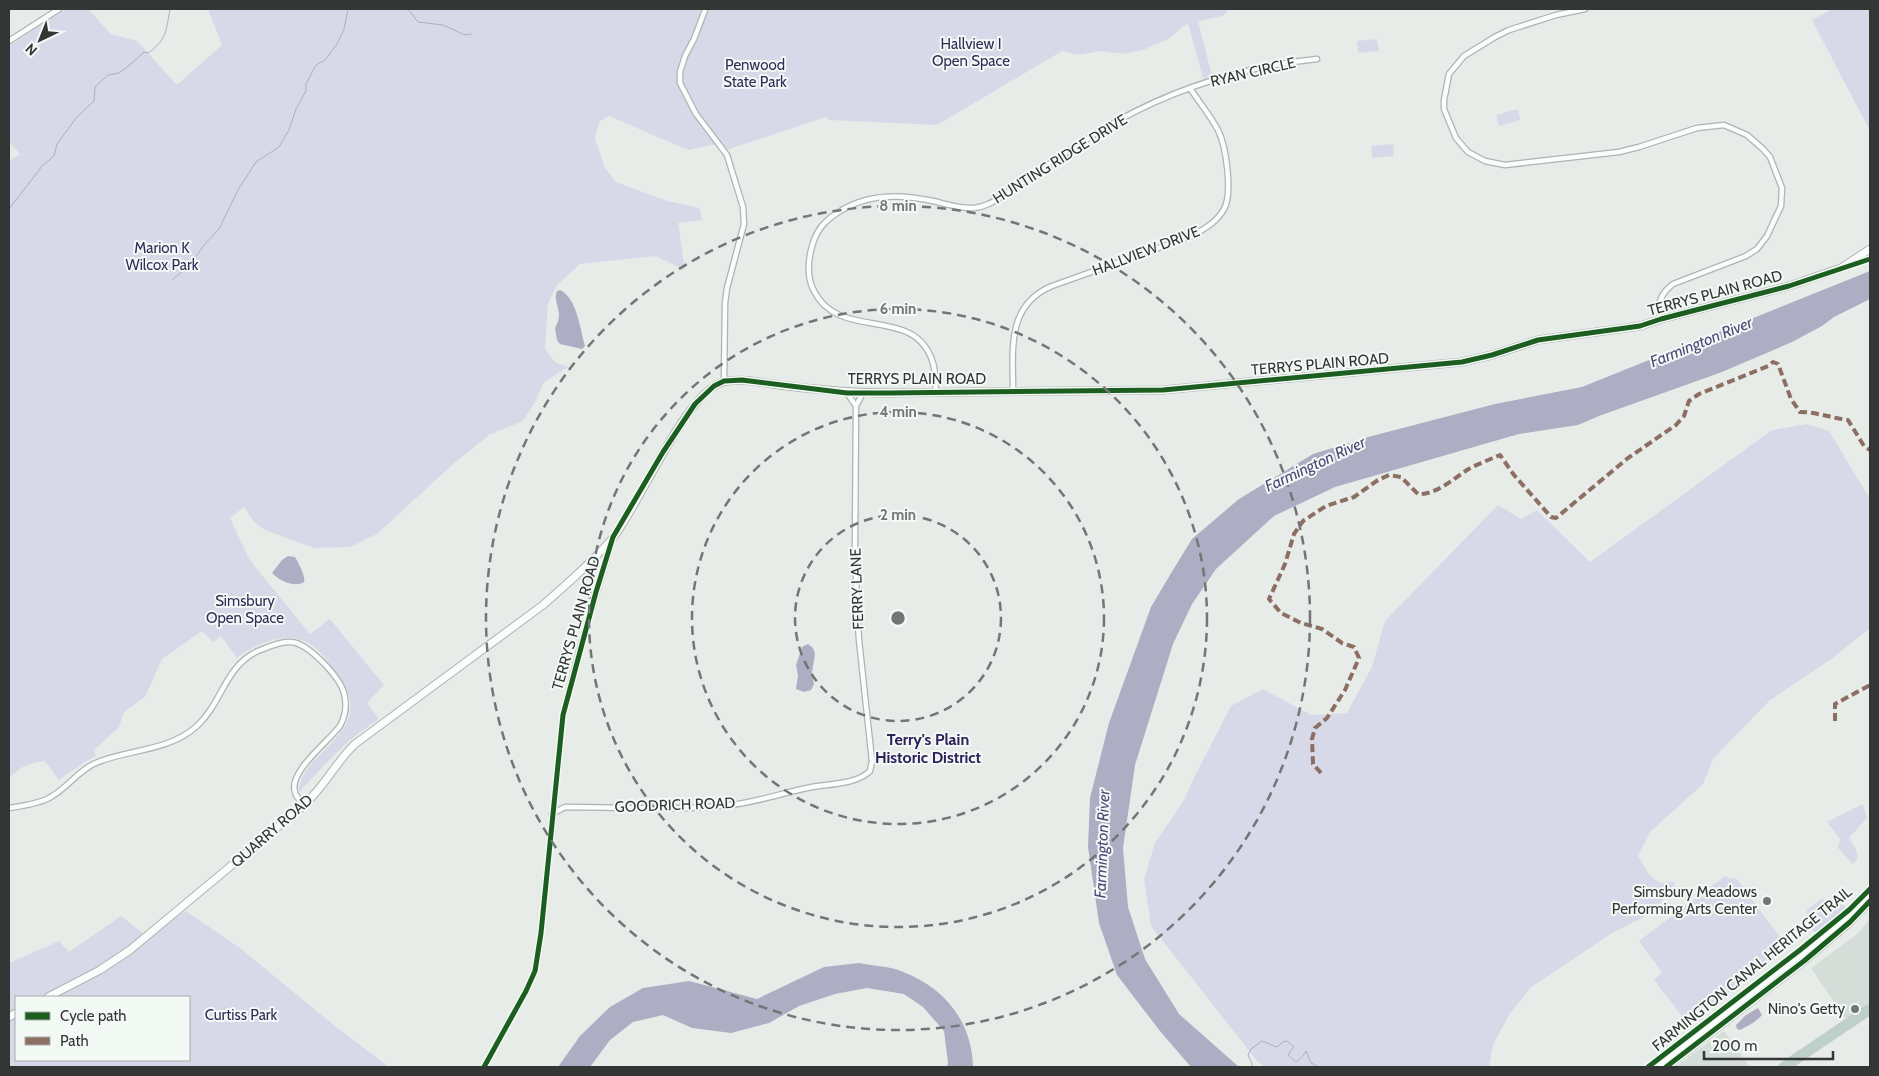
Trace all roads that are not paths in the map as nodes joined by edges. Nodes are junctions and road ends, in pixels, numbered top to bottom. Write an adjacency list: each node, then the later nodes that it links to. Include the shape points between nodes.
1 (59, 9): 4 (street)
2 (1585, 9): 11 (street, via 1509,30 1464,56 1449,74 1444,109 1461,146 1493,164 1517,165 1618,152 1697,128 1724,126 1747,135 1764,149 1774,164 1782,188 1781,206 1767,236 1757,249 1746,256 1667,288 1659,301)
3 (705, 10): 12 (street, via 685,56 680,84 696,114 727,154 744,215 725,303)
4 (51, 11): 5 (street)
5 (9, 41)
6 (1317, 59): 7 (street, RYAN CIRCLE, via 1252,69)
7 (1190, 88): 13 (street, HALLVIEW DRIVE, via 1219,132 1228,178 1228,201 1224,209 1210,225 1192,236 1032,296 1014,329); 16 (street, HUNTING RIDGE DRIVE, via 1116,122 984,206 969,208 919,198 880,196 853,204 822,225 814,241 809,268 810,282 818,298 841,316 896,327 920,341 933,363)
8 (1870, 249): 10 (street, TERRYS PLAIN ROAD)
9 (1870, 259): 10 (street)
10 (1841, 268): 11 (street, TERRYS PLAIN ROAD, via 1789,286)
11 (1661, 319): 13 (street, TERRYS PLAIN ROAD, via 1640,326 1538,340 1462,362 1163,390)
12 (724, 381): 14 (street, TERRYS PLAIN ROAD, via 742,380); 18 (street, TERRYS PLAIN ROAD, via 706,392 688,413)
13 (1014, 391): 16 (street, TERRYS PLAIN ROAD)
14 (847, 393): 15 (street, TERRYS PLAIN ROAD); 17 (street)
15 (863, 393): 16 (street, TERRYS PLAIN ROAD); 17 (street, FERRY LANE)
16 (936, 393)
17 (856, 406): 21 (street, FERRY LANE, via 855,546 859,640 872,761)
18 (613, 537): 19 (street, QUARRY ROAD); 20 (street, TERRYS PLAIN ROAD)
19 (598, 554): 20 (street); 23 (street, QUARRY ROAD, via 543,604 355,744)
20 (606, 560): 22 (street, TERRYS PLAIN ROAD, via 563,715)
21 (870, 771): 24 (street, GOODRICH ROAD, via 848,781 730,805)
22 (554, 801): 24 (street, GOODRICH ROAD); 26 (street, TERRYS PLAIN ROAD)
23 (304, 805): 25 (street, via 294,787 299,771 340,726 346,703 342,688 311,650 283,642 240,662 203,720 187,734 165,744 96,762 49,798); 30 (street, QUARRY ROAD, via 130,950)
24 (565, 807): 26 (street, GOODRICH ROAD)
25 (9, 808)
26 (552, 814): 33 (street, TERRYS PLAIN ROAD, via 535,970)
27 (1870, 894): 29 (street)
28 (1870, 902): 29 (street, via 1850,922)
29 (1802, 958): 32 (street)
30 (50, 996)
31 (1870, 1010): 36 (highway)
32 (1718, 1023): 34 (street); 35 (street)
33 (484, 1067)
34 (1655, 1067)
35 (1666, 1067)
36 (1784, 1067)

